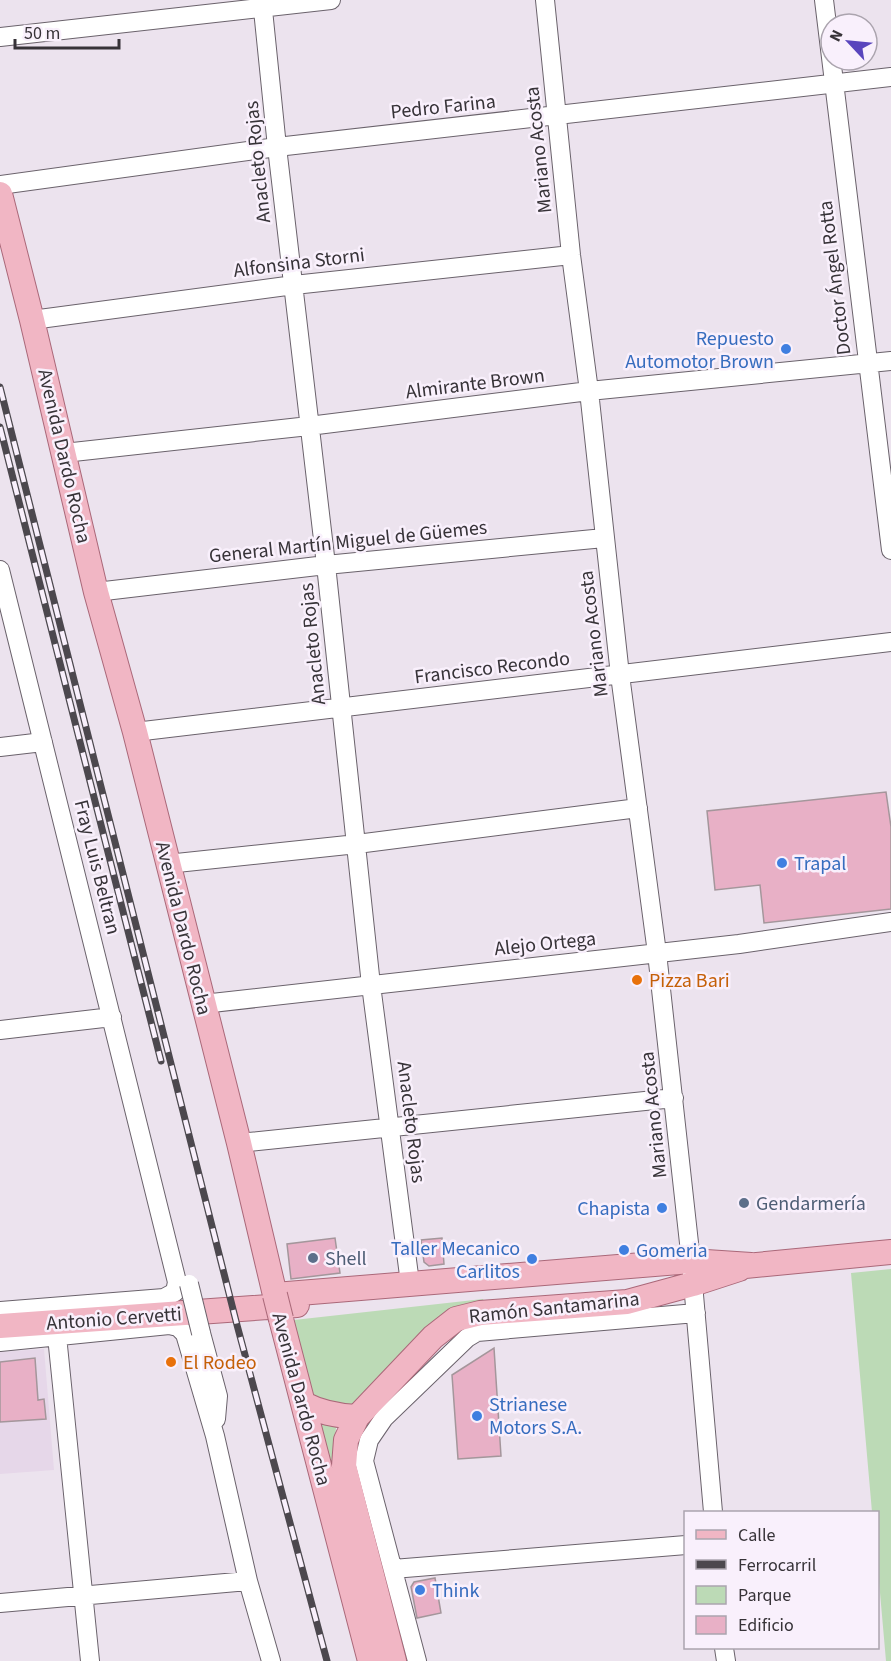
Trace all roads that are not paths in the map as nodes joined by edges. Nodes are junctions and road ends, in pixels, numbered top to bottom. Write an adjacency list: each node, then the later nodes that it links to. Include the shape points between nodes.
1 (331, 0): 4 (street)
2 (544, 0): 8 (street, Mariano Acosta)
3 (824, 0): 7 (street, Doctor Ángel Rotta)
4 (263, 4): 5 (street); 9 (street, Anacleto Rojas)
5 (0, 37)
6 (891, 77): 7 (street, Pedro Farina)
7 (833, 84): 8 (street, Pedro Farina); 16 (street, Doctor Ángel Rotta)
8 (558, 116): 9 (street, Pedro Farina); 12 (street, Mariano Acosta)
9 (277, 147): 10 (street, Pedro Farina); 13 (street, Anacleto Rojas)
10 (0, 185)
11 (0, 194): 14 (main road, Avenida Dardo Rocha)
12 (571, 255): 13 (street, Alfonsina Storni); 17 (street, Mariano Acosta)
13 (294, 285): 14 (street, Alfonsina Storni); 18 (street, Anacleto Rojas)
14 (32, 320): 19 (main road, Avenida Dardo Rocha)
15 (891, 360): 16 (street, Almirante Brown)
16 (867, 364): 17 (street, Almirante Brown); 20 (street, Doctor Ángel Rotta)
17 (589, 391): 18 (street, Almirante Brown); 21 (street, Mariano Acosta)
18 (309, 426): 19 (street, Almirante Brown); 23 (street, Anacleto Rojas)
19 (64, 453): 25 (main road, Avenida Dardo Rocha)
20 (888, 502): 22 (street, Doctor Ángel Rotta)
21 (604, 538): 23 (street, General Martín Miguel de Güemes); 27 (street, Mariano Acosta)
22 (891, 550)
23 (326, 565): 25 (street, General Martín Miguel de Güemes); 28 (street, Anacleto Rojas)
24 (0, 570): 30 (street, Fray Luis Beltran)
25 (96, 592): 29 (main road, Avenida Dardo Rocha)
26 (891, 642): 27 (street, Francisco Recondo)
27 (620, 675): 28 (street, Francisco Recondo); 32 (street, Mariano Acosta)
28 (341, 706): 29 (street, Francisco Recondo); 33 (street, Anacleto Rojas)
29 (135, 732): 34 (main road, Avenida Dardo Rocha)
30 (43, 742): 31 (street); 39 (street, Fray Luis Beltran)
31 (0, 747)
32 (638, 808): 33 (street); 36 (street, Mariano Acosta)
33 (357, 844): 34 (street); 37 (street, Anacleto Rojas)
34 (167, 864): 38 (main road, Avenida Dardo Rocha)
35 (891, 922): 36 (street, Alejo Ortega)
36 (657, 953): 37 (street, Alejo Ortega); 41 (street, Mariano Acosta)
37 (371, 985): 38 (street, Alejo Ortega); 42 (street, Anacleto Rojas)
38 (203, 1004): 43 (main road, Avenida Dardo Rocha)
39 (112, 1017): 40 (street); 47 (street, Fray Luis Beltran, via 152,1175 171,1210)
40 (0, 1030)
41 (674, 1098): 42 (street); 45 (street, Mariano Acosta)
42 (390, 1126): 43 (street); 46 (street, Anacleto Rojas)
43 (239, 1143): 48 (main road, Avenida Dardo Rocha)
44 (891, 1252): 45 (main road, Ramón Santamarina)
45 (692, 1272): 46 (main road, Ramón Santamarina); 49 (main road, Ramón Santamarina, via 571,1287); 51 (street, Mariano Acosta); 57 (main road, Ramón Santamarina, via 627,1302 480,1313 456,1319 433,1337)
46 (410, 1283): 48 (main road, Ramón Santamarina)
47 (182, 1288): 50 (street, Antonio Cervetti, via 164,1298); 53 (street, Fray Luis Beltran, bridge)
48 (275, 1295): 56 (main road, Avenida Dardo Rocha, bridge)
49 (229, 1309): 52 (main road, Antonio Cervetti)
50 (0, 1311)
51 (696, 1313): 57 (street, Ramón Santamarina, via 477,1332 384,1418); 58 (street, Mariano Acosta)
52 (0, 1326)
53 (193, 1334): 54 (street, Antonio Cervetti, via 169,1325); 61 (street, Fray Luis Beltran, via 218,1396 215,1436)
54 (57, 1336): 55 (street, Antonio Cervetti); 62 (street)
55 (0, 1342)
56 (304, 1404): 57 (main road); 66 (main road, Avenida Dardo Rocha)
57 (366, 1423): 60 (street, via 364,1461); 67 (main road, Avenida Dardo Rocha, via 346,1440 344,1466)
58 (713, 1511)
59 (684, 1545): 60 (street)
60 (393, 1569): 68 (street)
61 (248, 1581): 62 (street); 65 (street, Fray Luis Beltran)
62 (85, 1596): 63 (street); 64 (street)
63 (0, 1603)
64 (90, 1661)
65 (272, 1661)
66 (370, 1661)
67 (394, 1661)
68 (417, 1661)

